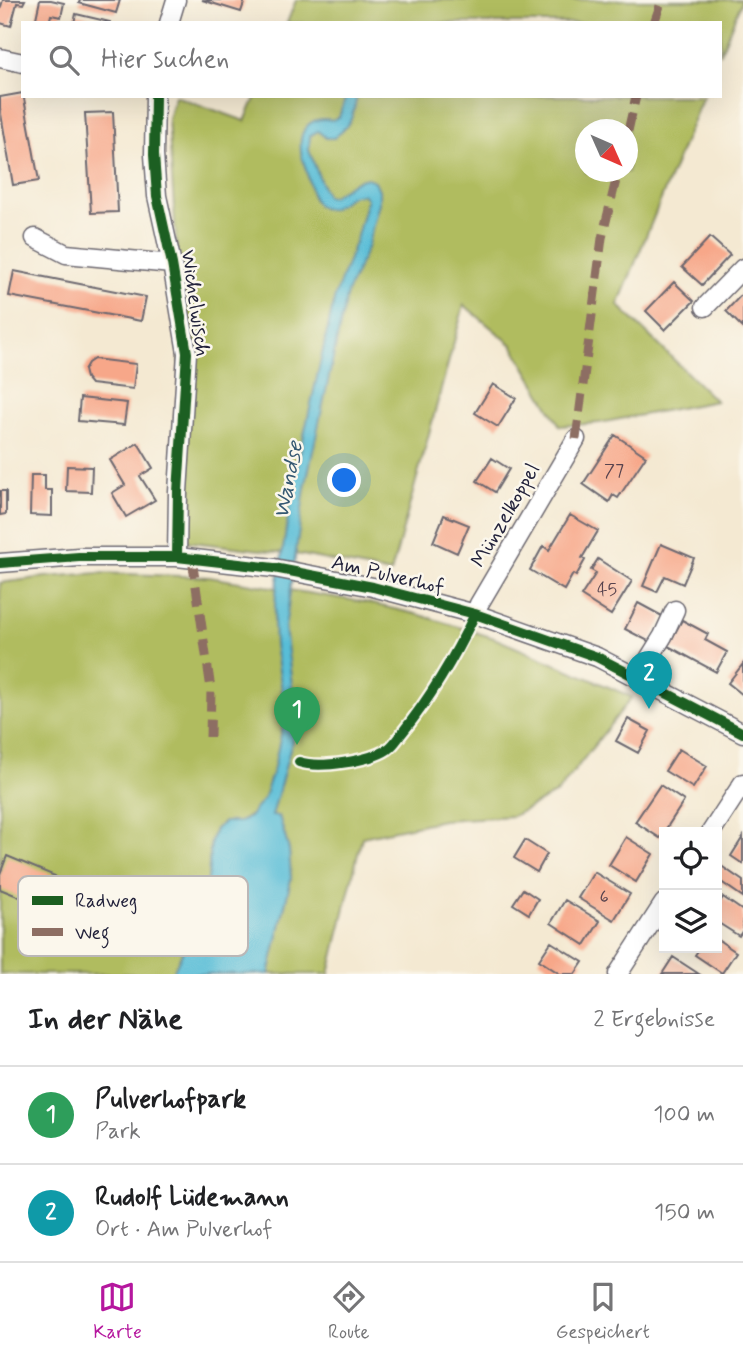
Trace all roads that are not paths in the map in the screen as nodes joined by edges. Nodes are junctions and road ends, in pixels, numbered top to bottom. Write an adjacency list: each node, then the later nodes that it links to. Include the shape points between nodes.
1 (176, 0): 2 (street)
2 (171, 21)
3 (0, 58): 4 (street)
4 (21, 63)
5 (155, 98): 7 (street, Wichelwisch, via 157,196)
6 (35, 238): 7 (street, Wichelwisch, via 66,254)
7 (173, 264): 11 (street, Wichelwisch, via 187,353)
8 (743, 268): 9 (street)
9 (705, 307)
10 (576, 439): 14 (street, Münzelkoppel)
11 (177, 558): 12 (street, Am Pulverhof, via 79,557); 14 (street, Am Pulverhof, via 274,568 373,587)
12 (0, 563)
13 (676, 610): 15 (street)
14 (475, 614): 15 (street, Am Pulverhof, via 597,657)
15 (637, 678): 16 (street, Am Pulverhof)
16 (743, 733)
17 (743, 783): 18 (street)
18 (714, 827)
19 (659, 911): 20 (street)
20 (618, 974)

